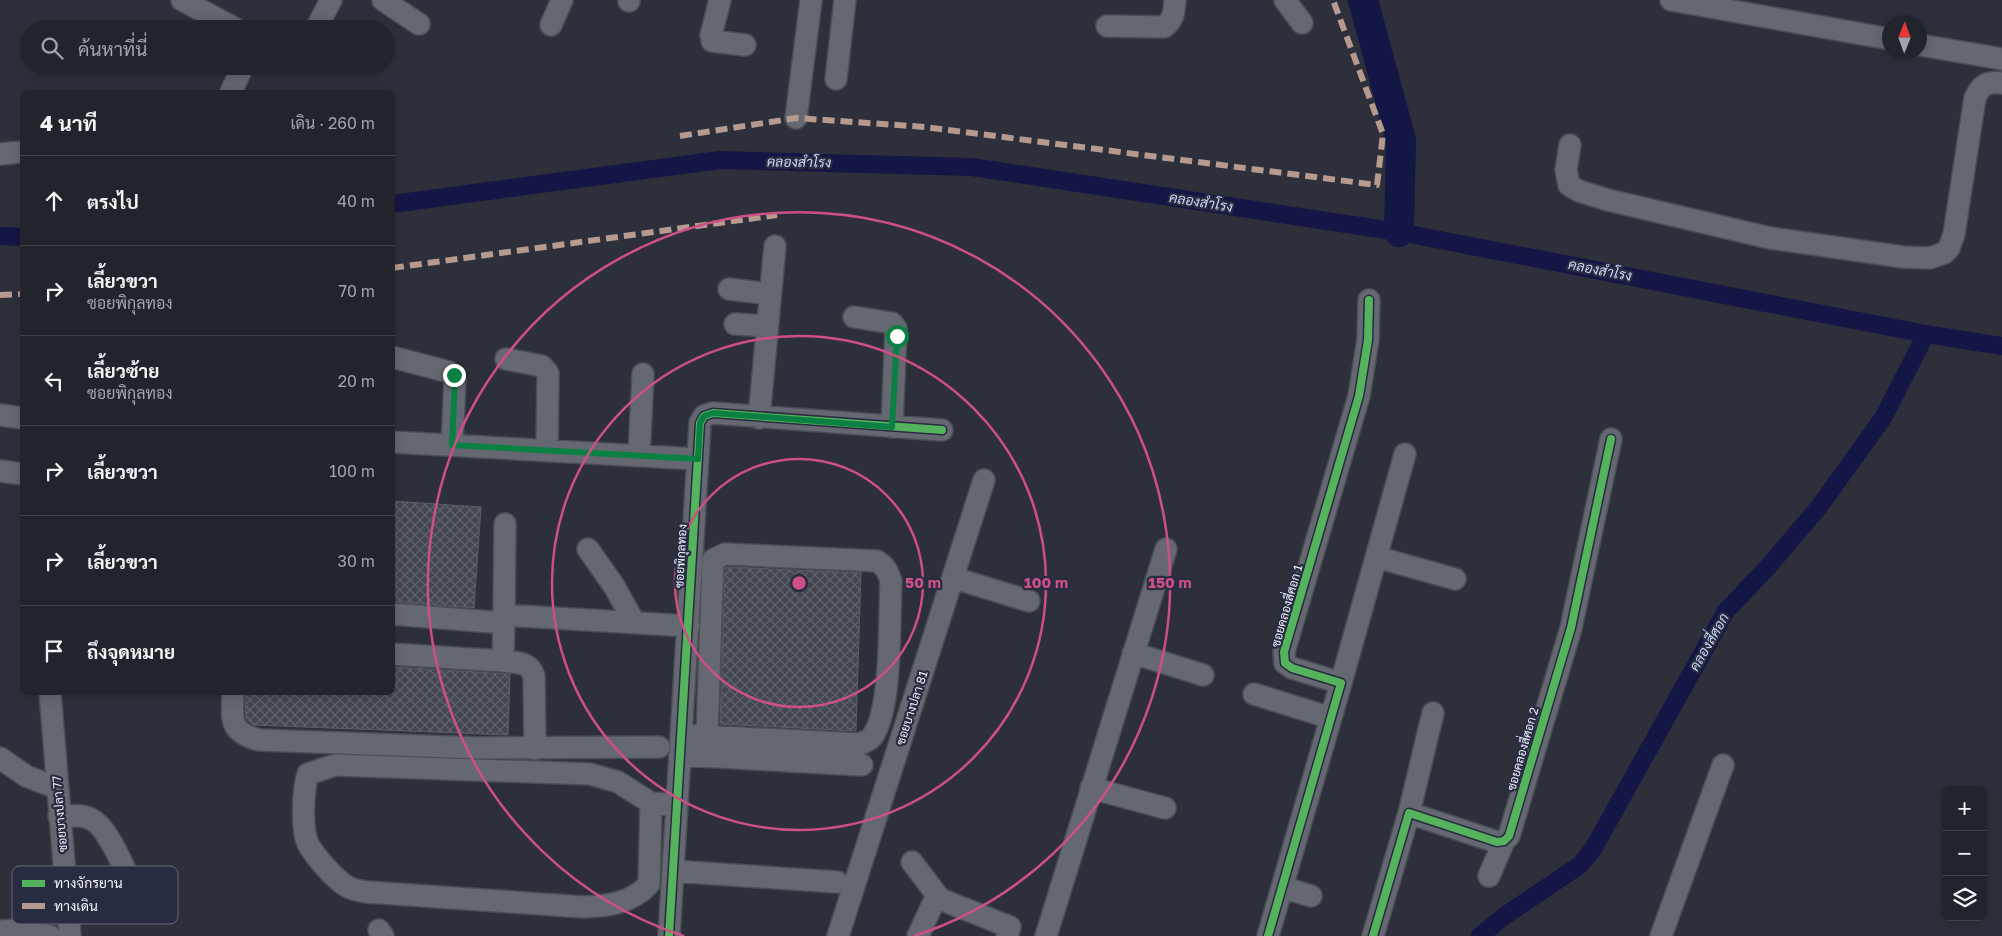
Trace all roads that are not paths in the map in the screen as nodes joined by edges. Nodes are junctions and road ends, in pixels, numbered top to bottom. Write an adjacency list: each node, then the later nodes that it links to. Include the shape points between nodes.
1 (182, 0): 11 (street)
2 (331, 0): 12 (street)
3 (383, 0): 14 (street)
4 (562, 0): 15 (street)
5 (720, 0): 18 (street, via 712,41)
6 (811, 0): 25 (street)
7 (845, 0): 22 (street)
8 (1175, 0): 16 (street, via 1174,14 1164,27)
9 (1285, 0): 13 (street)
10 (1672, 0): 17 (street)
11 (219, 20)
12 (321, 20)
13 (1302, 23)
14 (419, 24)
15 (551, 25)
16 (1107, 26)
17 (1882, 38)
18 (745, 45)
19 (1927, 46): 20 (street)
20 (2002, 59)
21 (240, 75): 24 (street)
22 (836, 79)
23 (2002, 84): 26 (street, via 1989,82 1979,88 1954,234 1949,248 1930,258 1770,238 1579,191 1570,185 1566,170)
24 (232, 90)
25 (796, 118)
26 (1570, 145)
27 (20, 152): 28 (street)
28 (0, 154)
29 (775, 246): 31 (street)
30 (729, 289): 31 (street)
31 (770, 294): 35 (street)
32 (1369, 300): 67 (street, ซอยคลองสี่ศอก 1, via 1368,340 1359,396 1284,652 1285,663 1292,668)
33 (854, 317): 40 (street, via 892,323 896,328)
34 (735, 324): 35 (street)
35 (767, 326): 39 (street)
36 (395, 358): 44 (street, via 454,375)
37 (506, 358): 45 (street, via 542,366 548,373)
38 (643, 374): 47 (street)
39 (759, 418): 40 (street, ซอยพิกุลทอง); 48 (street, ซอยพิกุลทอง, via 713,413 704,416 700,423)
40 (892, 427): 41 (street, ซอยพิกุลทอง)
41 (942, 430)
42 (1611, 439): 86 (street, ซอยคลองสี่ศอก 2, via 1571,628 1509,836)
43 (395, 442): 44 (street)
44 (452, 445): 45 (street)
45 (547, 451): 47 (street)
46 (1405, 454): 55 (street)
47 (640, 456): 48 (street)
48 (698, 459): 62 (street, ซอยพิกุลทอง)
49 (0, 471): 50 (street)
50 (20, 474)
51 (984, 480): 56 (street, ซอยบางปลา 81)
52 (505, 524): 60 (street)
53 (588, 549): 61 (street)
54 (1166, 549): 63 (street)
55 (1376, 557): 57 (street); 67 (street)
56 (954, 578): 58 (street); 99 (street, ซอยบางปลา 81)
57 (1455, 579)
58 (1029, 601)
59 (395, 614): 60 (street)
60 (504, 619): 61 (street); 65 (street)
61 (634, 622): 62 (street)
62 (689, 626): 74 (street, ซอยพิกุลทอง)
63 (1134, 653): 66 (street); 80 (street)
64 (395, 654): 65 (street)
65 (503, 661): 75 (street, via 525,664 534,676)
66 (1203, 674)
67 (1341, 683): 72 (street)
68 (1254, 694): 72 (street)
69 (50, 695): 79 (street, ซอยบางปลา 77)
70 (233, 695): 75 (street, via 234,726 239,732 259,740)
71 (1433, 713): 84 (street)
72 (1331, 718): 93 (street)
73 (707, 736): 73 (street, via 860,744 869,741 882,713 886,690 891,581 888,570 877,561 725,554 713,560); 74 (street)
74 (675, 746): 75 (street); 77 (street); 82 (street, ซอยพิกุลทอง)
75 (535, 749)
76 (0, 758): 79 (street, via 26,776)
77 (862, 765)
78 (1723, 765): 105 (street)
79 (57, 788): 85 (street, ซอยบางปลา 77)
80 (1092, 788): 83 (street); 102 (street)
81 (651, 803): 81 (street, via 618,782 590,774 335,765 308,774 304,830 313,852 350,889 602,906 628,900 649,884); 82 (street)
82 (677, 805): 90 (street, ซอยพิกุลทอง)
83 (1165, 808)
84 (1409, 813): 86 (street, via 1498,842); 104 (street)
85 (59, 816): 88 (street, ซอยบางปลา 77); 89 (street, via 92,819 103,829)
86 (1504, 841): 91 (street, ซอยคลองสี่ศอก 2)
87 (912, 862): 94 (street)
88 (64, 866)
89 (123, 866)
90 (673, 871): 92 (street); 98 (street, ซอยพิกุลทอง)
91 (1489, 876)
92 (837, 882)
93 (1282, 887): 95 (street); 103 (street)
94 (937, 895): 100 (street); 101 (street, via 1010,927)
95 (1311, 896)
96 (0, 931): 97 (street)
97 (50, 936)
98 (669, 936)
99 (838, 936)
100 (918, 936)
101 (1007, 936)
102 (1046, 936)
103 (1268, 936)
104 (1373, 936)
105 (1661, 936)

